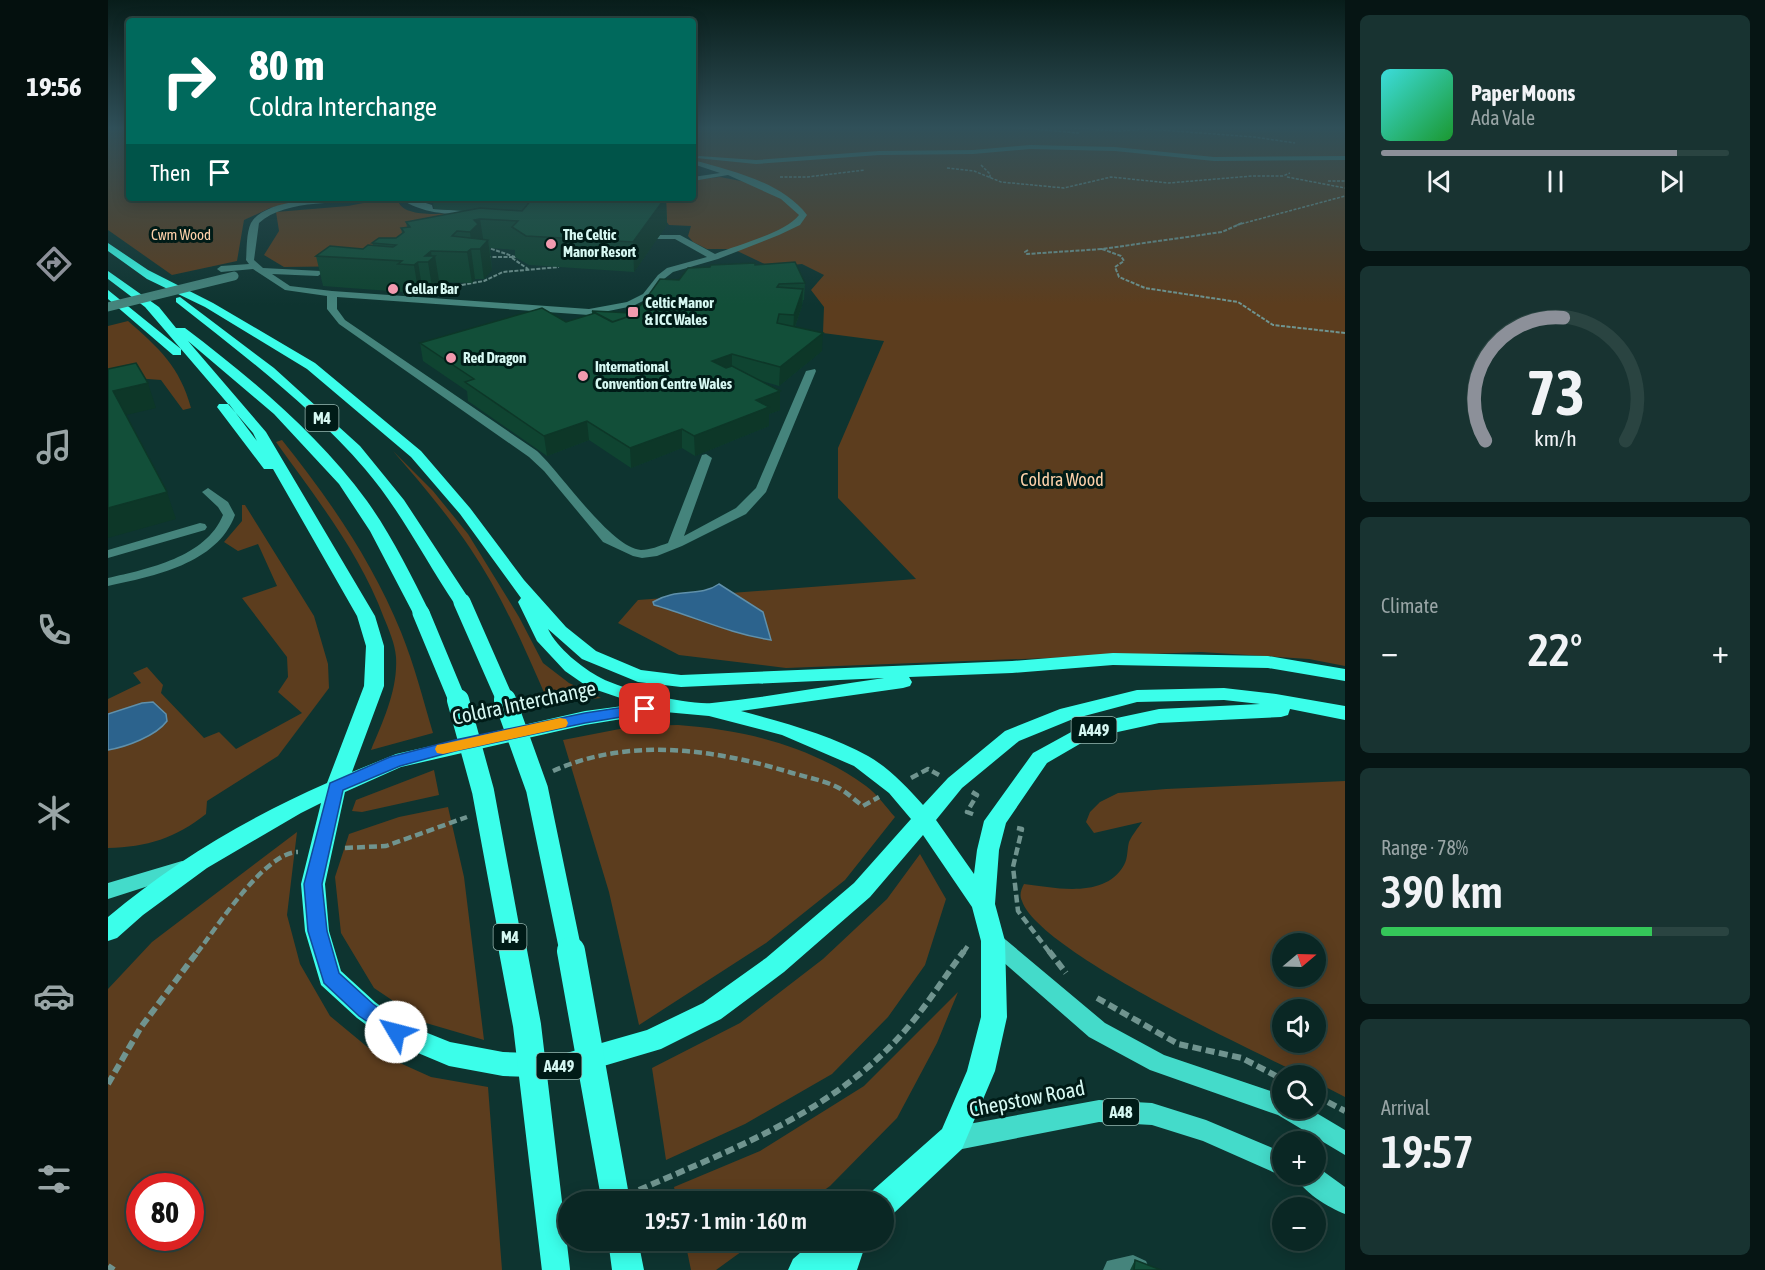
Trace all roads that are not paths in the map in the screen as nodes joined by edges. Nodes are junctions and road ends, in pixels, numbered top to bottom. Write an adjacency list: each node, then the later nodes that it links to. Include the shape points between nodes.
1 (765, 186): 8 (lane, via 786,197 803,215 797,223)
2 (311, 201): 5 (lane)
3 (341, 201): 5 (lane)
4 (412, 201): 6 (lane, via 429,207 430,211)
5 (315, 203): 10 (lane, via 278,208 258,217 250,260)
6 (487, 214)
7 (108, 246): 11 (highway, M4)
8 (715, 257): 9 (lane); 9 (lane, via 694,248 678,233 655,239 674,245)
9 (696, 263): 17 (lane, via 670,270 646,296)
10 (260, 270): 10 (lane, via 318,273 303,275); 13 (lane, via 288,288); 14 (lane, via 240,266 221,269); 16 (lane, bridge)
11 (142, 271): 27 (highway, M4, via 311,366 416,454 465,511); 46 (highway, M4, bridge, via 277,376 356,449 405,510 462,603 500,685 537,789)
12 (108, 274): 15 (highway, M4)
13 (332, 294): 17 (lane, via 578,312); 24 (lane, via 335,316 541,460 613,543 642,554)
14 (108, 295): 22 (highway, M4, via 191,365 254,449)
15 (150, 306): 22 (highway, M4, via 259,432); 52 (highway, M4, bridge, via 275,407 360,502 392,552 456,694 483,791 526,1025)
16 (108, 307)
17 (621, 307): 18 (lane)
18 (625, 317)
19 (811, 371): 24 (lane, via 755,498 741,512)
20 (706, 458): 24 (lane)
21 (208, 492): 26 (lane, via 229,515 225,528 210,543 172,565)
22 (297, 496): 34 (highway, M4, via 366,616 375,646 374,686)
23 (200, 527): 25 (lane)
24 (674, 544)
25 (108, 554)
26 (108, 582)
27 (518, 584): 28 (highway, M4, via 560,631 589,655 638,676 681,681); 30 (highway, M4, via 543,637 572,667 595,683)
28 (1012, 667): 29 (highway, via 1113,659 1268,662); 32 (highway)
29 (1345, 675)
30 (665, 706): 32 (highway, Coldra Interchange); 34 (highway, Coldra Interchange, via 585,718 455,746 396,761)
31 (1315, 708): 33 (highway, A449); 35 (highway, A449, via 1224,694 1137,696 1067,714 1011,736 955,783); 38 (highway, A449, via 1159,716 1084,732 1040,758 995,821 988,850)
32 (709, 709): 35 (highway, Coldra Interchange, via 788,730 861,761 896,788)
33 (1345, 714)
34 (336, 787): 35 (highway, A449, via 313,884 318,931 330,977 396,1032 450,1054 503,1064 562,1066 652,1041 712,1011 774,965 862,890); 36 (highway, Coldra Interchange, via 293,807)
35 (924, 820): 38 (highway, Coldra Interchange)
36 (199, 862): 37 (main road); 39 (highway, Coldra Interchange)
37 (108, 891)
38 (987, 922): 40 (main road, via 1097,1030 1158,1063); 42 (highway, via 994,1017 981,1071)
39 (108, 931)
40 (1272, 1103)
41 (1304, 1119): 43 (main road)
42 (952, 1139): 44 (main road, Chepstow Road / A48, via 1099,1112 1152,1114 1206,1131); 47 (highway)
43 (1345, 1143)
44 (1272, 1160)
45 (1321, 1185): 48 (main road)
46 (620, 1191)
47 (894, 1192)
48 (1345, 1203)
49 (624, 1251): 53 (highway)
50 (826, 1251): 54 (highway)
51 (848, 1251): 55 (highway)
52 (556, 1270)
53 (628, 1270)
54 (804, 1270)
55 (841, 1270)
56 (1116, 1270): 57 (lane)
57 (1137, 1270)

